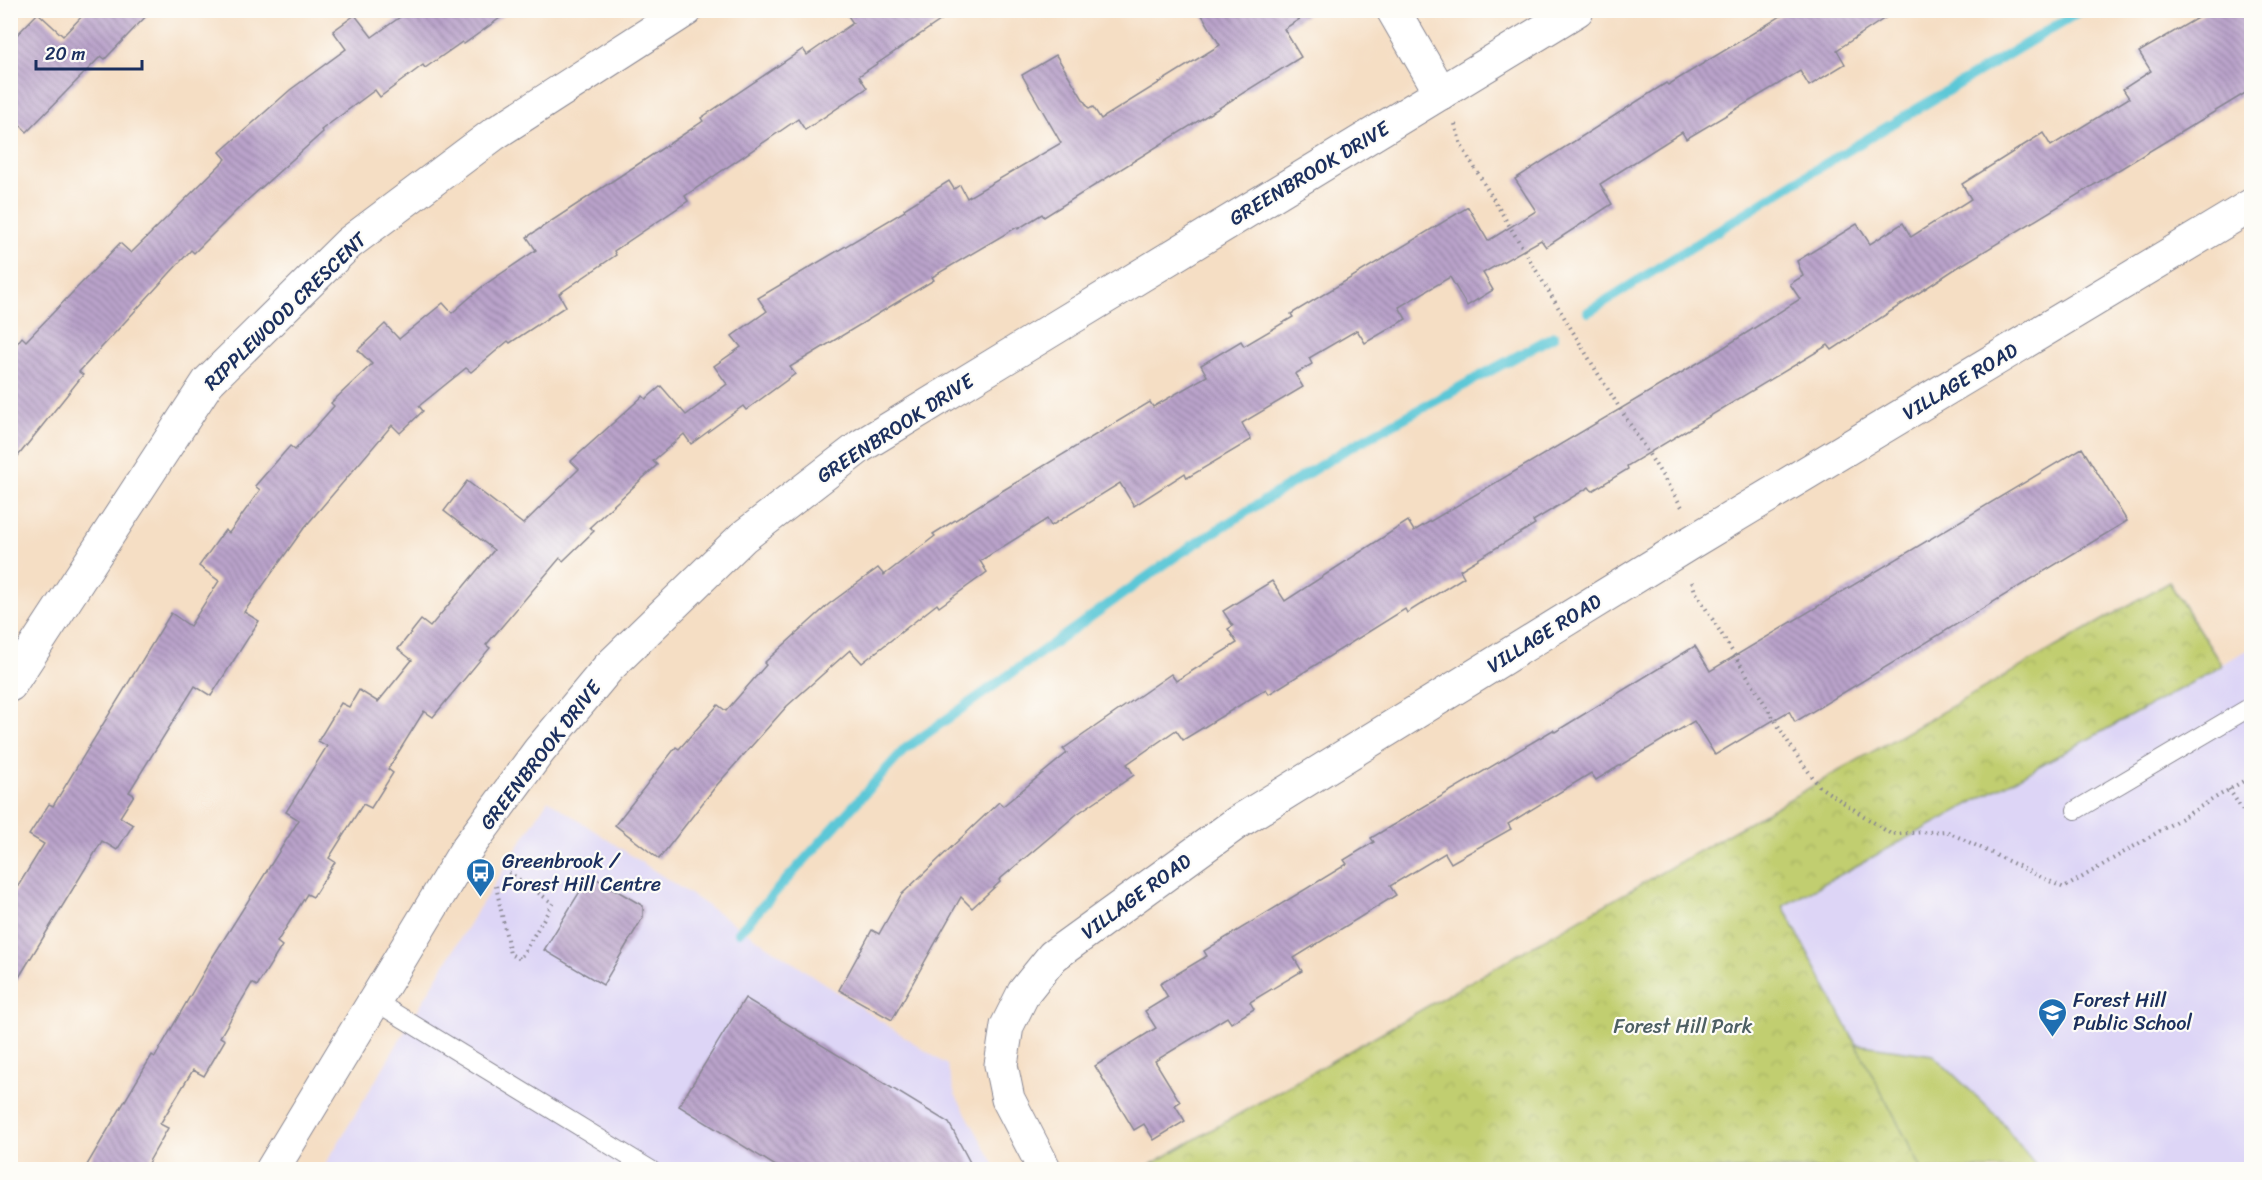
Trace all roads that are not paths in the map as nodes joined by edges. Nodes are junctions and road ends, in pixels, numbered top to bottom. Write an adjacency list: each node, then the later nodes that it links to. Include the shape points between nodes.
1 (686, 10): 6 (street, RIPPLEWOOD CRESCENT, via 494,134 349,243 216,374)
2 (1393, 10): 4 (street)
3 (1577, 10): 4 (street, GREENBROOK DRIVE)
4 (1441, 93): 9 (street, GREENBROOK DRIVE, via 861,446 743,537 608,668 539,751 466,850)
5 (2252, 205): 12 (street, VILLAGE ROAD, via 1690,543 1238,822 1053,956 1024,992 1007,1026 1001,1065 1008,1099)
6 (10, 685)
7 (2252, 706): 8 (lane)
8 (2076, 810)
9 (373, 1000): 10 (street, GREENBROOK DRIVE); 11 (lane)
10 (272, 1170)
11 (651, 1170)
12 (1045, 1170)

